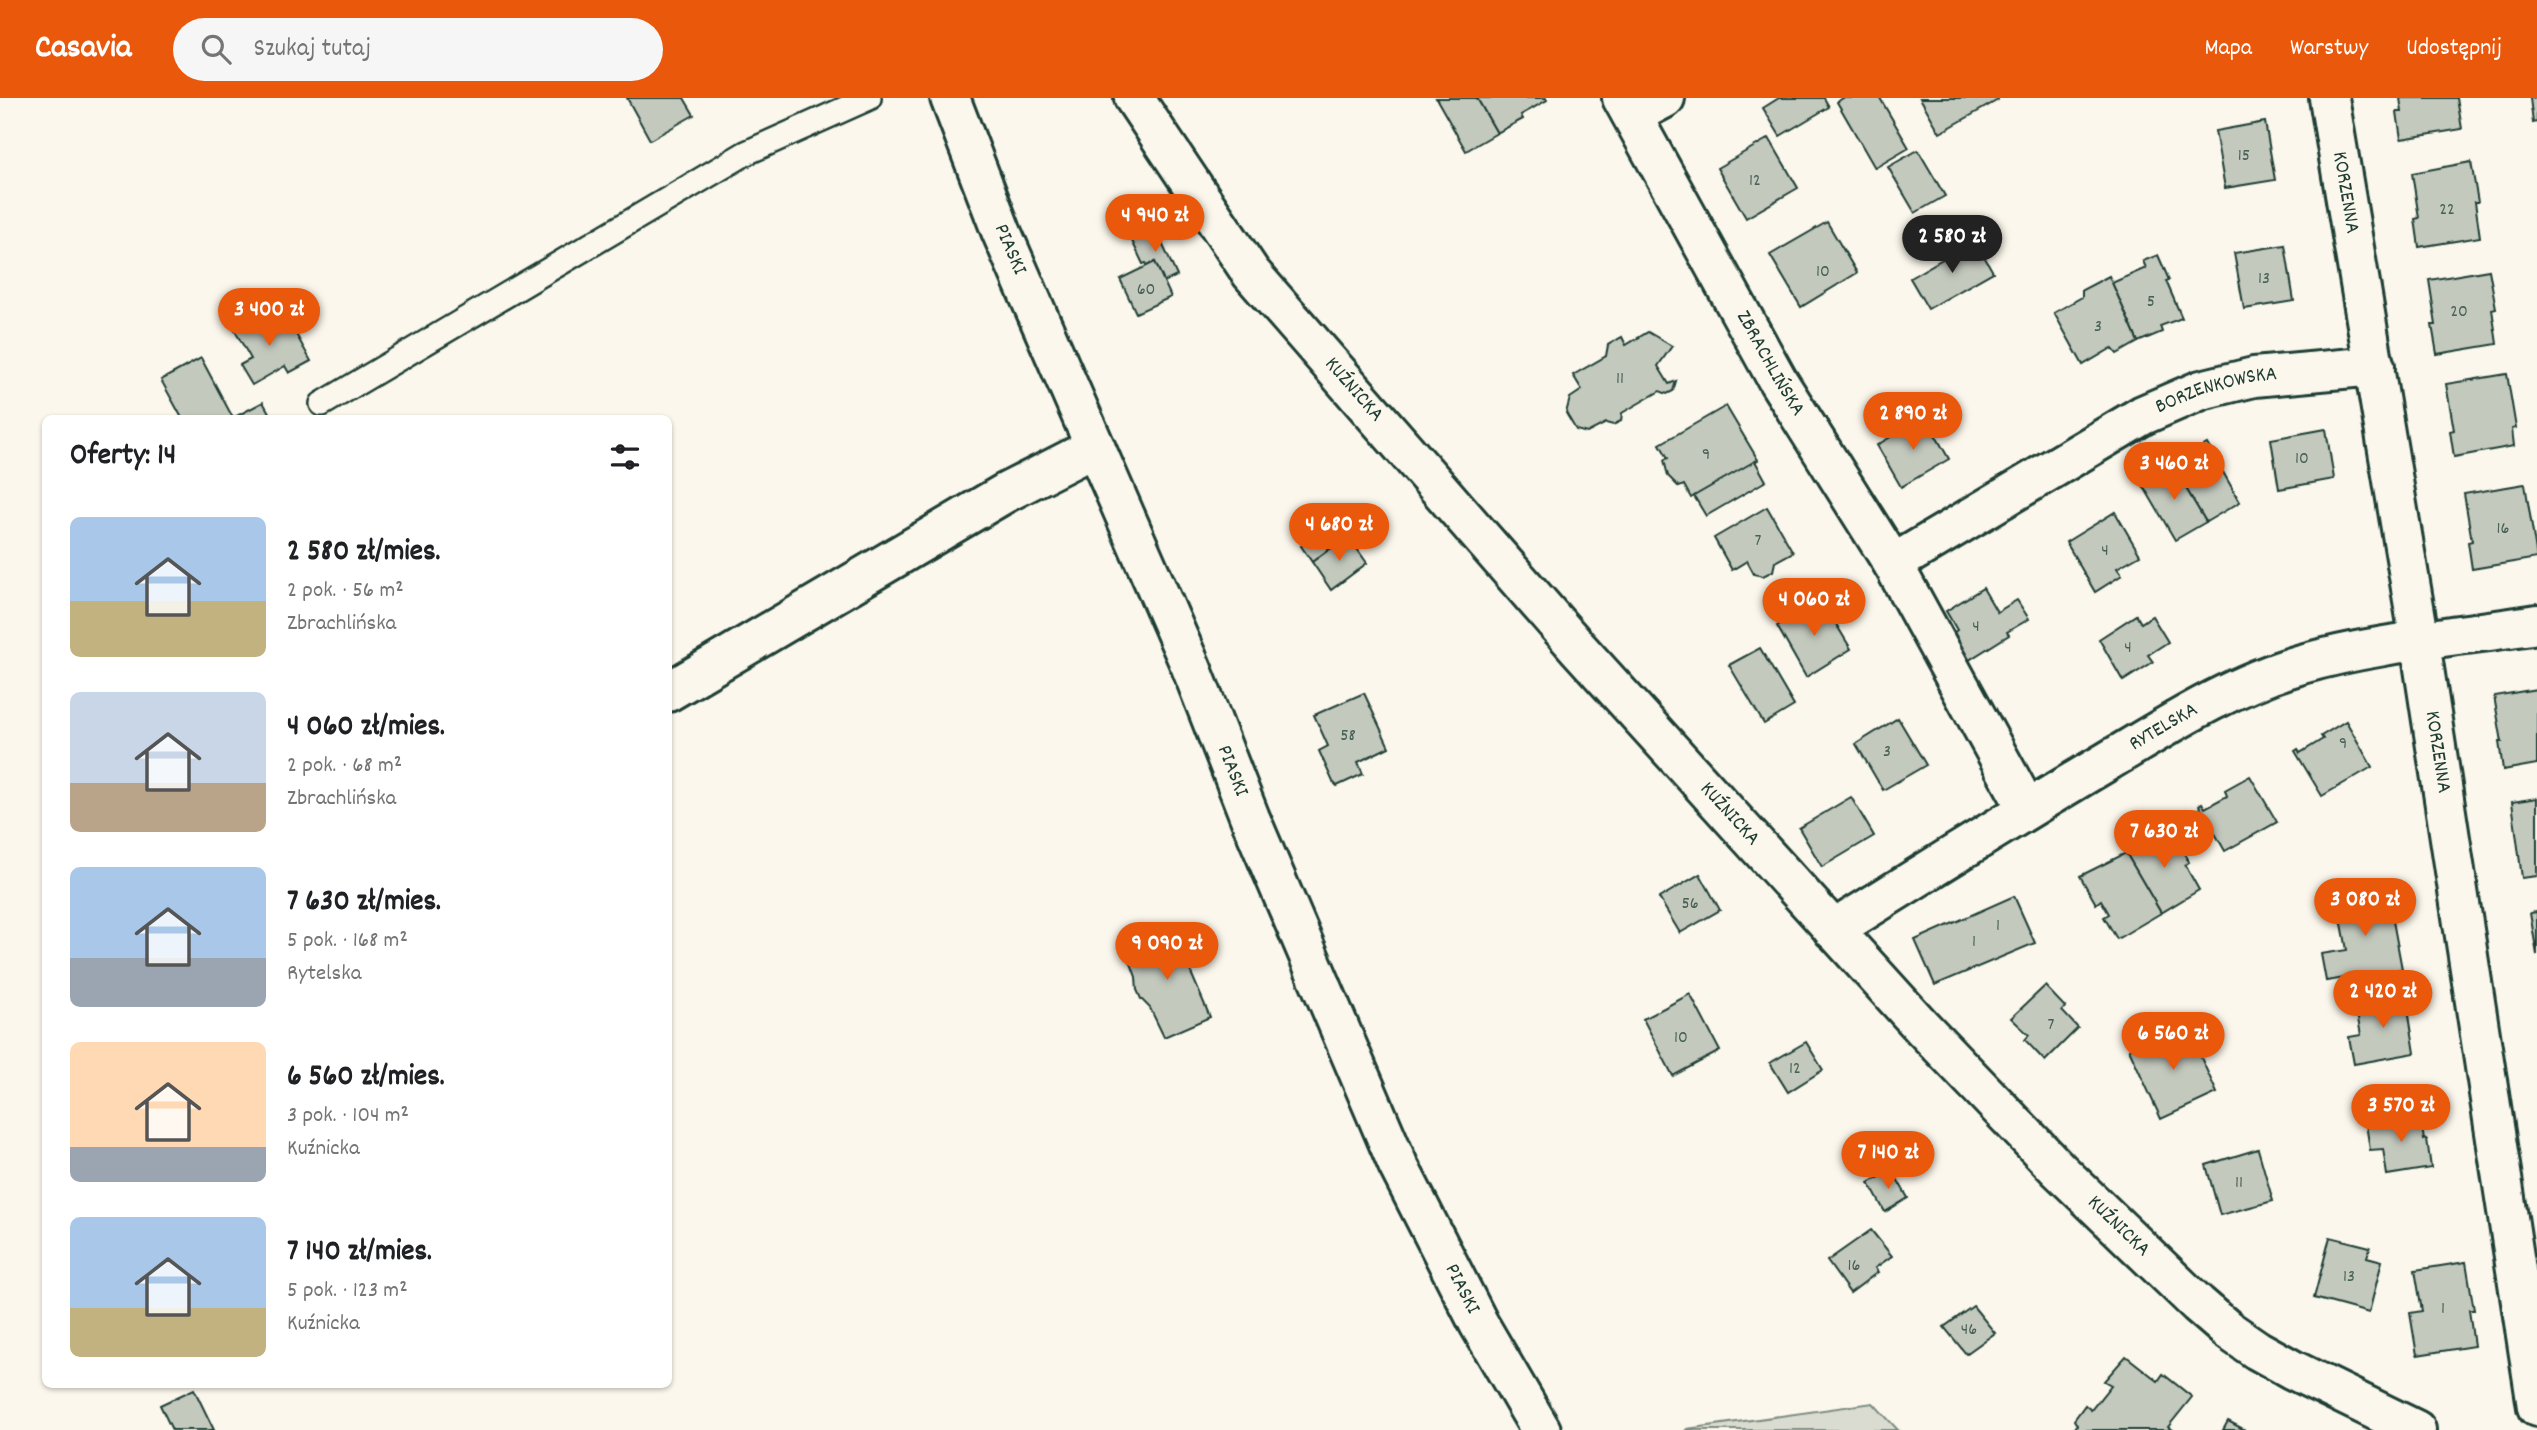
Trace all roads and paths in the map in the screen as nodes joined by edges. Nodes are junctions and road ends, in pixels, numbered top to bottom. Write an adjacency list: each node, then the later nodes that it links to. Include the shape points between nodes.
1 (869, 98): 7 (lane, via 746,153)
2 (950, 98): 8 (street, PIASKI, via 1001,231)
3 (1134, 98): 14 (street, KUŹNICKA, via 1251,273 1578,648)
4 (2329, 98): 6 (street, KORZENNA)
5 (1640, 104): 9 (street, ZBRACHLIŃSKA, via 1778,381)
6 (2375, 366): 9 (street, BORZENKOWSKA, via 2254,377 2201,390 2143,415); 11 (street, KORZENNA)
7 (322, 404)
8 (1095, 447): 12 (street, via 1005,493); 16 (street, PIASKI, via 1398,1165 1479,1324)
9 (1893, 564): 13 (street, ZBRACHLIŃSKA)
10 (2537, 625): 11 (street, RYTELSKA)
11 (2420, 642): 13 (street, RYTELSKA, via 2303,664 2255,681 2202,705); 15 (street, KORZENNA)
12 (672, 690)
13 (2027, 809): 14 (street, RYTELSKA)
14 (1833, 930): 17 (street, KUŹNICKA, via 2059,1170 2208,1313 2269,1357)
15 (2537, 1407)
16 (1541, 1430)
17 (2416, 1430)

